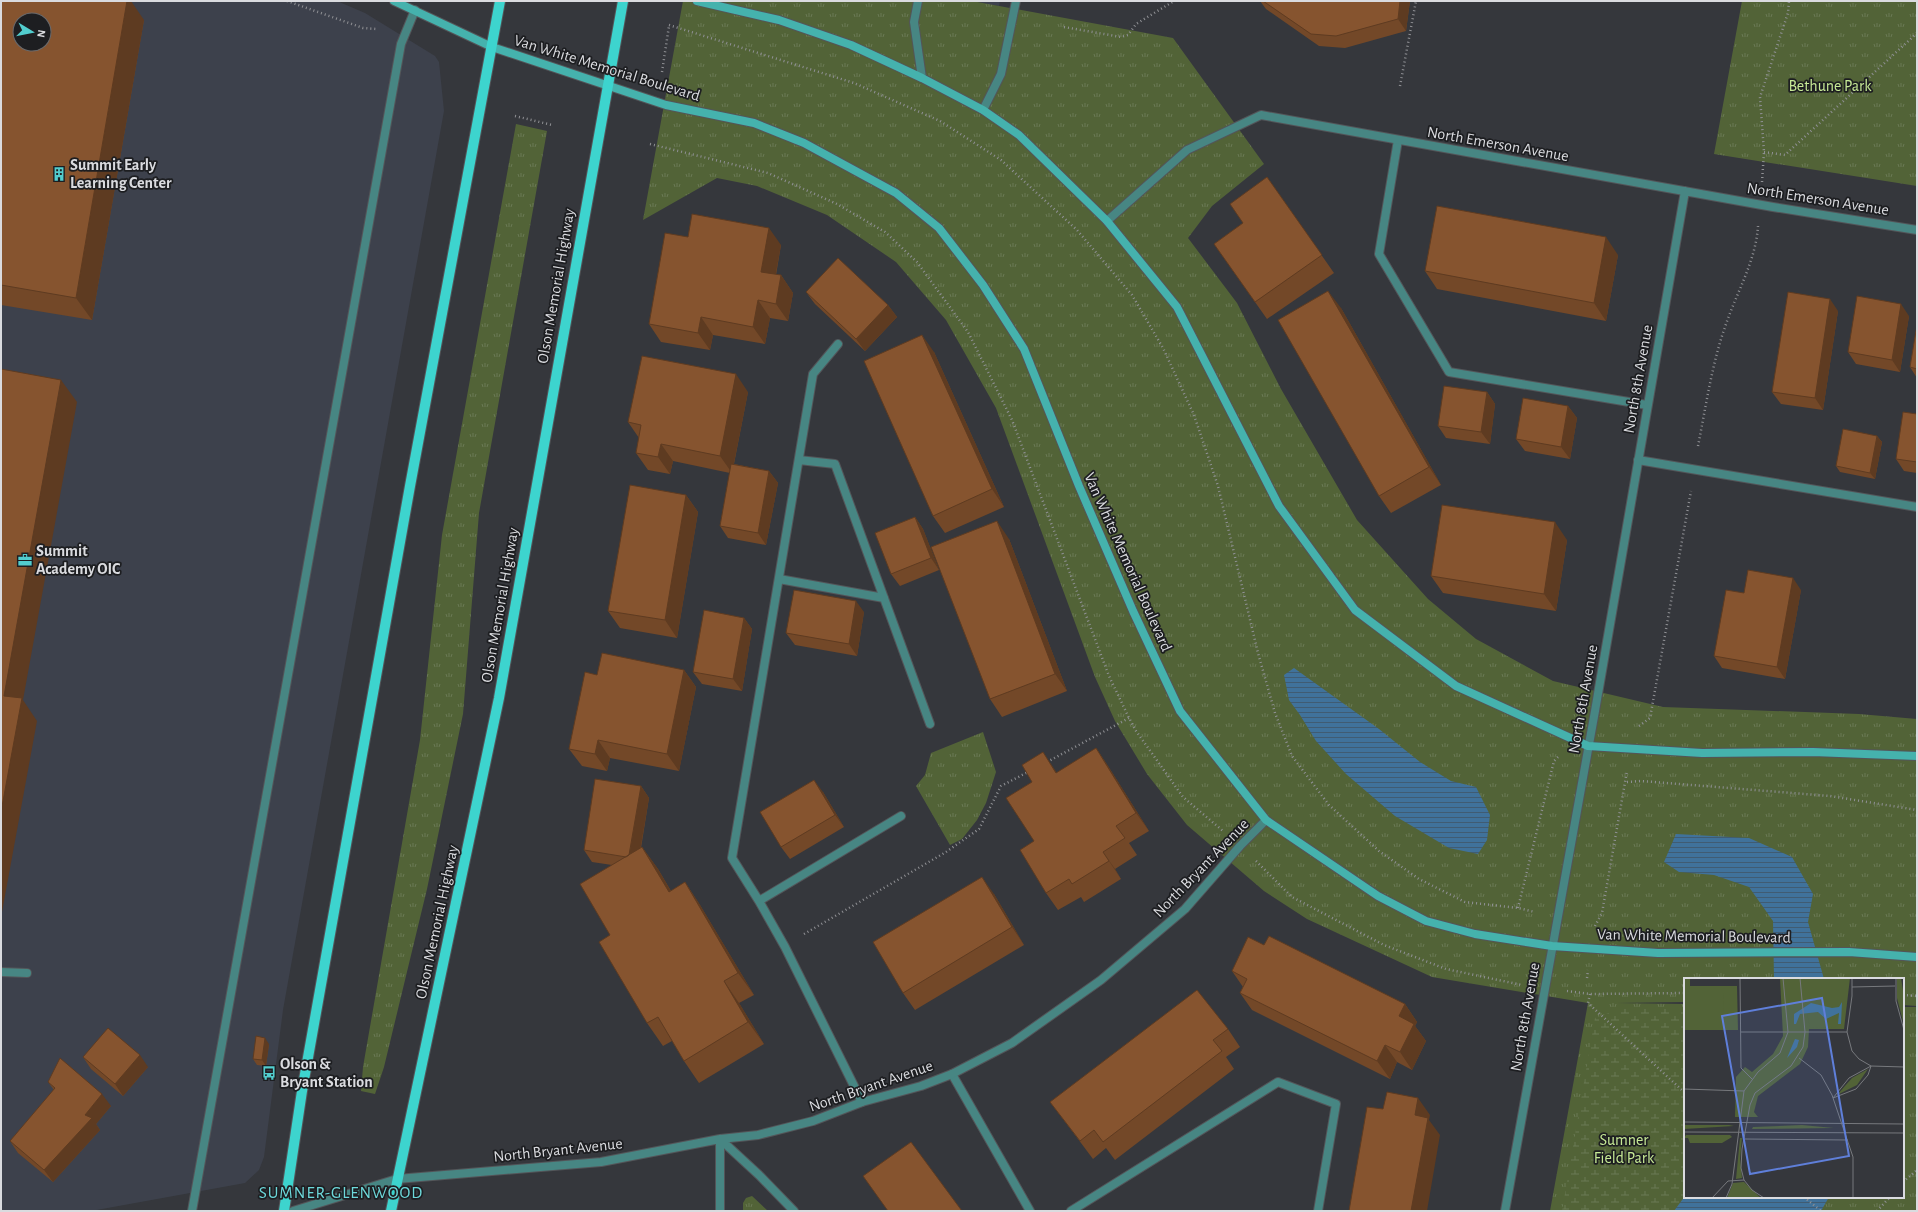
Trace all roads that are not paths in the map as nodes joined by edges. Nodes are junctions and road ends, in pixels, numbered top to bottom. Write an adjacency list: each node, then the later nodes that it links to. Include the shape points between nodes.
1 (394, 1): 7 (street, Van White Memorial Boulevard)
2 (500, 1): 8 (main road)
3 (623, 1): 10 (main road, Olson Memorial Highway)
4 (697, 1): 9 (street, via 779,20 851,45)
5 (918, 1): 9 (street, via 914,22)
6 (1016, 1): 11 (street, via 1001,74)
7 (415, 10): 8 (street, Van White Memorial Boulevard); 37 (street, via 402,44)
8 (492, 46): 10 (street, Van White Memorial Boulevard); 38 (main road, via 408,494 302,1091)
9 (922, 78): 11 (street)
10 (609, 85): 27 (street, Van White Memorial Boulevard, via 666,104 754,124 804,143 896,193 939,228 983,285 1024,349 1079,486 1180,711); 36 (main road, Olson Memorial Highway, via 499,698 415,1106)
11 (983, 110): 14 (street, via 1019,135)
12 (1398, 140): 13 (street, North Emerson Avenue); 14 (street, North Emerson Avenue, via 1261,116 1187,150); 17 (street, via 1379,254 1449,372)
13 (1685, 191): 15 (street, North Emerson Avenue); 17 (street, North 8th Avenue)
14 (1108, 221): 24 (street, via 1177,307 1279,506 1354,610 1456,686)
15 (1917, 230)
16 (838, 344): 18 (street, via 814,374)
17 (1647, 405): 19 (street, North 8th Avenue)
18 (799, 460): 21 (street); 22 (street, via 835,464)
19 (1638, 460): 20 (street); 24 (street, North 8th Avenue)
20 (1917, 507)
21 (779, 579): 22 (street); 28 (street, via 732,858)
22 (884, 598): 23 (street)
23 (930, 724)
24 (1588, 746): 25 (street, via 1702,753 1813,752); 29 (street, North 8th Avenue)
25 (1917, 756)
26 (901, 816): 28 (street)
27 (1266, 820): 29 (street, Van White Memorial Boulevard, via 1378,896 1426,921 1475,934); 33 (street, North Bryant Avenue, via 1185,909 1101,980 1012,1044)
28 (759, 901): 34 (street, via 785,947)
29 (1552, 946): 30 (street, Van White Memorial Boulevard, via 1658,953 1850,952); 46 (street, North 8th Avenue)
30 (1917, 957)
31 (1, 972): 32 (street)
32 (27, 973)
33 (952, 1074): 34 (street, North Bryant Avenue, via 921,1086); 43 (street)
34 (862, 1102): 35 (street, North Bryant Avenue, via 813,1121 758,1135)
35 (720, 1139): 36 (street, North Bryant Avenue, via 601,1162); 41 (street); 42 (street)
36 (397, 1178): 39 (street, North Bryant Avenue); 40 (main road, Olson Memorial Highway)
37 (192, 1211)
38 (284, 1211)
39 (293, 1211)
40 (391, 1211)
41 (720, 1211)
42 (794, 1211)
43 (1030, 1211)
44 (1071, 1211): 45 (street, via 1278,1082 1336,1104)
45 (1318, 1211)
46 (1505, 1211)

